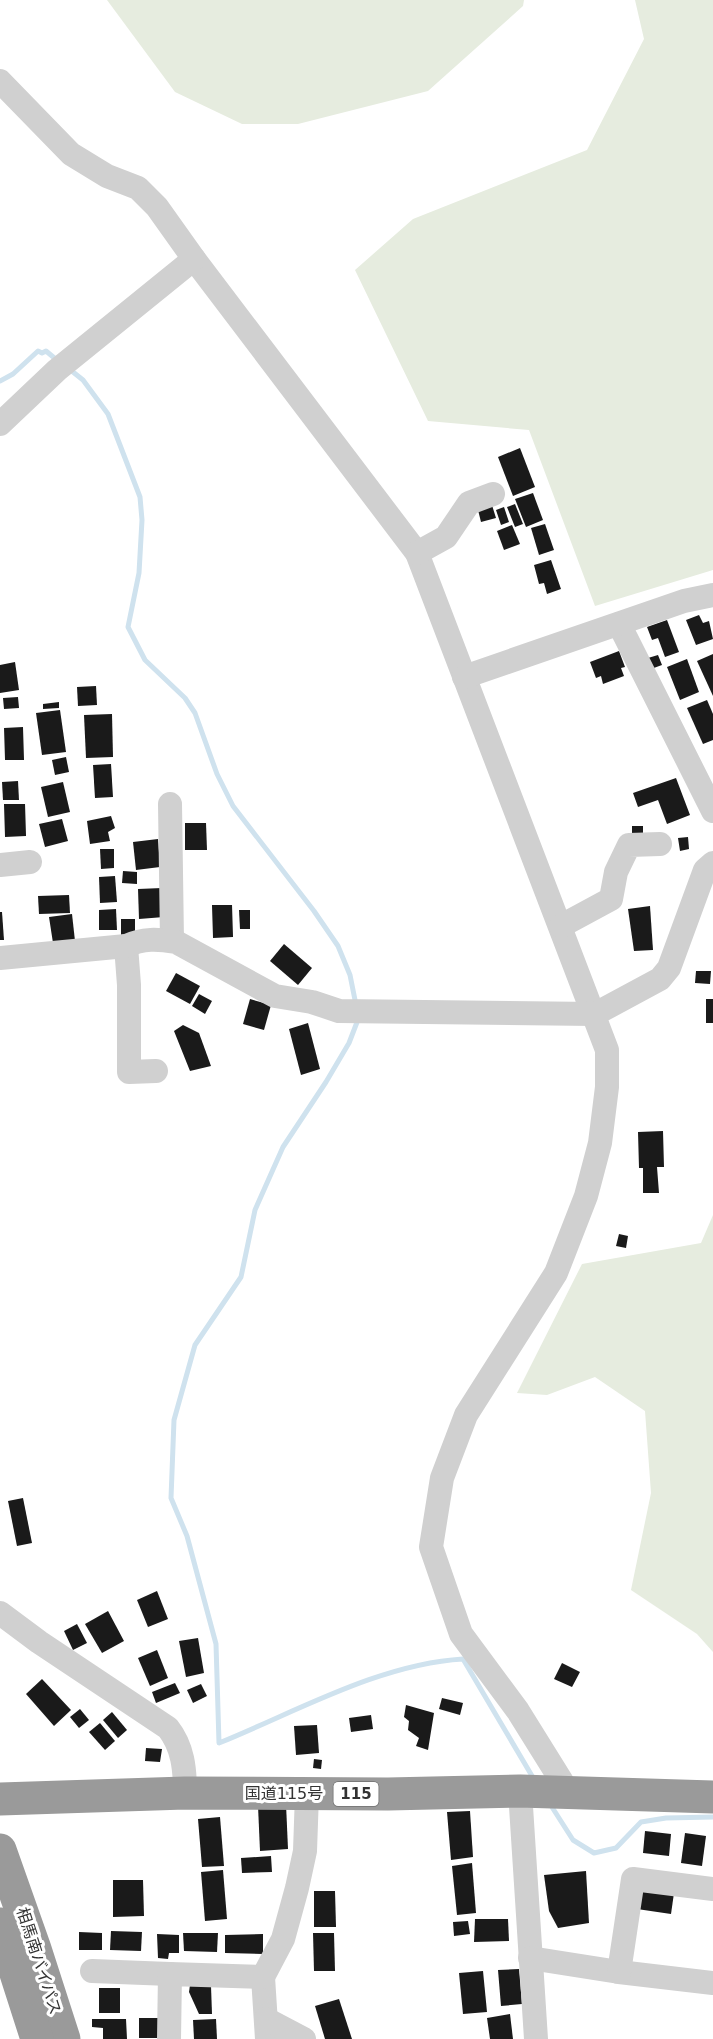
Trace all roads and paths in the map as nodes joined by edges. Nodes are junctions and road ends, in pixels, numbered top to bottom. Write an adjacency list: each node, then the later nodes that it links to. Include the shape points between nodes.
1 (0, 81): 2 (street, via 71,154 107,176 138,188 157,207)
2 (194, 259): 3 (street, via 57,370); 5 (street)
3 (0, 424)
4 (493, 494): 5 (street, via 469,503 446,537)
5 (417, 553): 8 (street)
6 (711, 600): 7 (street, via 684,601)
7 (619, 624): 8 (street); 10 (street)
8 (464, 676): 15 (street)
9 (170, 804): 16 (street)
10 (713, 811)
11 (660, 844): 15 (street, via 629,845 616,872 611,899)
12 (30, 862): 14 (street)
13 (713, 863): 19 (street, via 705,870 669,968 660,979)
14 (0, 865)
15 (561, 926): 19 (street)
16 (172, 941): 17 (street, via 138,940); 19 (street, via 275,996 339,1011)
17 (126, 946): 18 (street); 20 (street, via 129,1072)
18 (0, 958)
19 (595, 1014): 24 (street, via 607,1050 607,1088 600,1143 586,1196 556,1274 466,1415 442,1478 431,1547 461,1634 518,1712)
20 (156, 1071)
21 (0, 1613): 23 (street, via 168,1728 181,1754)
22 (520, 1791): 24 (highway, 国道115号 / 115); 25 (highway, 国道115号 / 115); 31 (street)
23 (185, 1793): 25 (highway, 国道115号 / 115); 27 (highway, 国道115号 / 115)
24 (568, 1793): 26 (highway, 国道115号 / 115)
25 (307, 1794): 35 (street, via 305,1851 297,1888 283,1939)
26 (713, 1797)
27 (0, 1799)
28 (0, 1850): 39 (highway, 相馬南バイパス)
29 (713, 1889): 33 (street, via 633,1879)
30 (0, 1924): 38 (highway, 相馬南バイパス)
31 (530, 1958): 33 (street); 42 (street)
32 (92, 1971): 34 (street)
33 (619, 1972): 36 (street)
34 (170, 1974): 35 (street); 40 (street)
35 (263, 1977): 37 (street)
36 (713, 1983)
37 (266, 2029): 41 (street)
38 (37, 2039)
39 (64, 2039)
40 (169, 2039)
41 (304, 2039)
42 (536, 2039)

